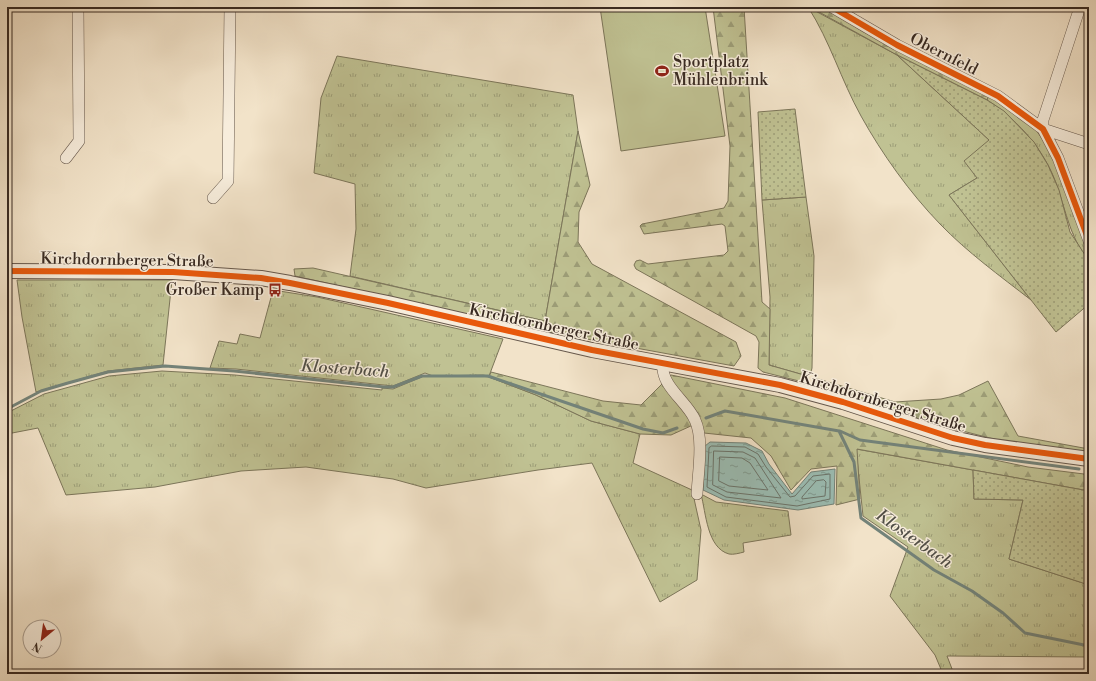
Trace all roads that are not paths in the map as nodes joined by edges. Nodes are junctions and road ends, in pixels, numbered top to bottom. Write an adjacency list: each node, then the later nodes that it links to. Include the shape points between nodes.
1 (78, 7): 7 (street, via 79,141)
2 (230, 7): 8 (street, via 228,181)
3 (832, 7): 5 (street, Obernfeld, via 897,45 998,96)
4 (1080, 7): 5 (street, via 1043,120)
5 (1043, 129): 6 (street, Obernfeld); 9 (street, via 1058,158)
6 (1089, 144)
7 (66, 158)
8 (213, 198)
9 (1089, 241)
10 (7, 270): 11 (street, Kirchdornberger Straße, via 173,272 261,278)
11 (663, 363): 12 (street, Kirchdornberger Straße, via 780,385 978,444); 13 (street, via 663,376 696,421 699,435)
12 (1089, 459)
13 (697, 494)

